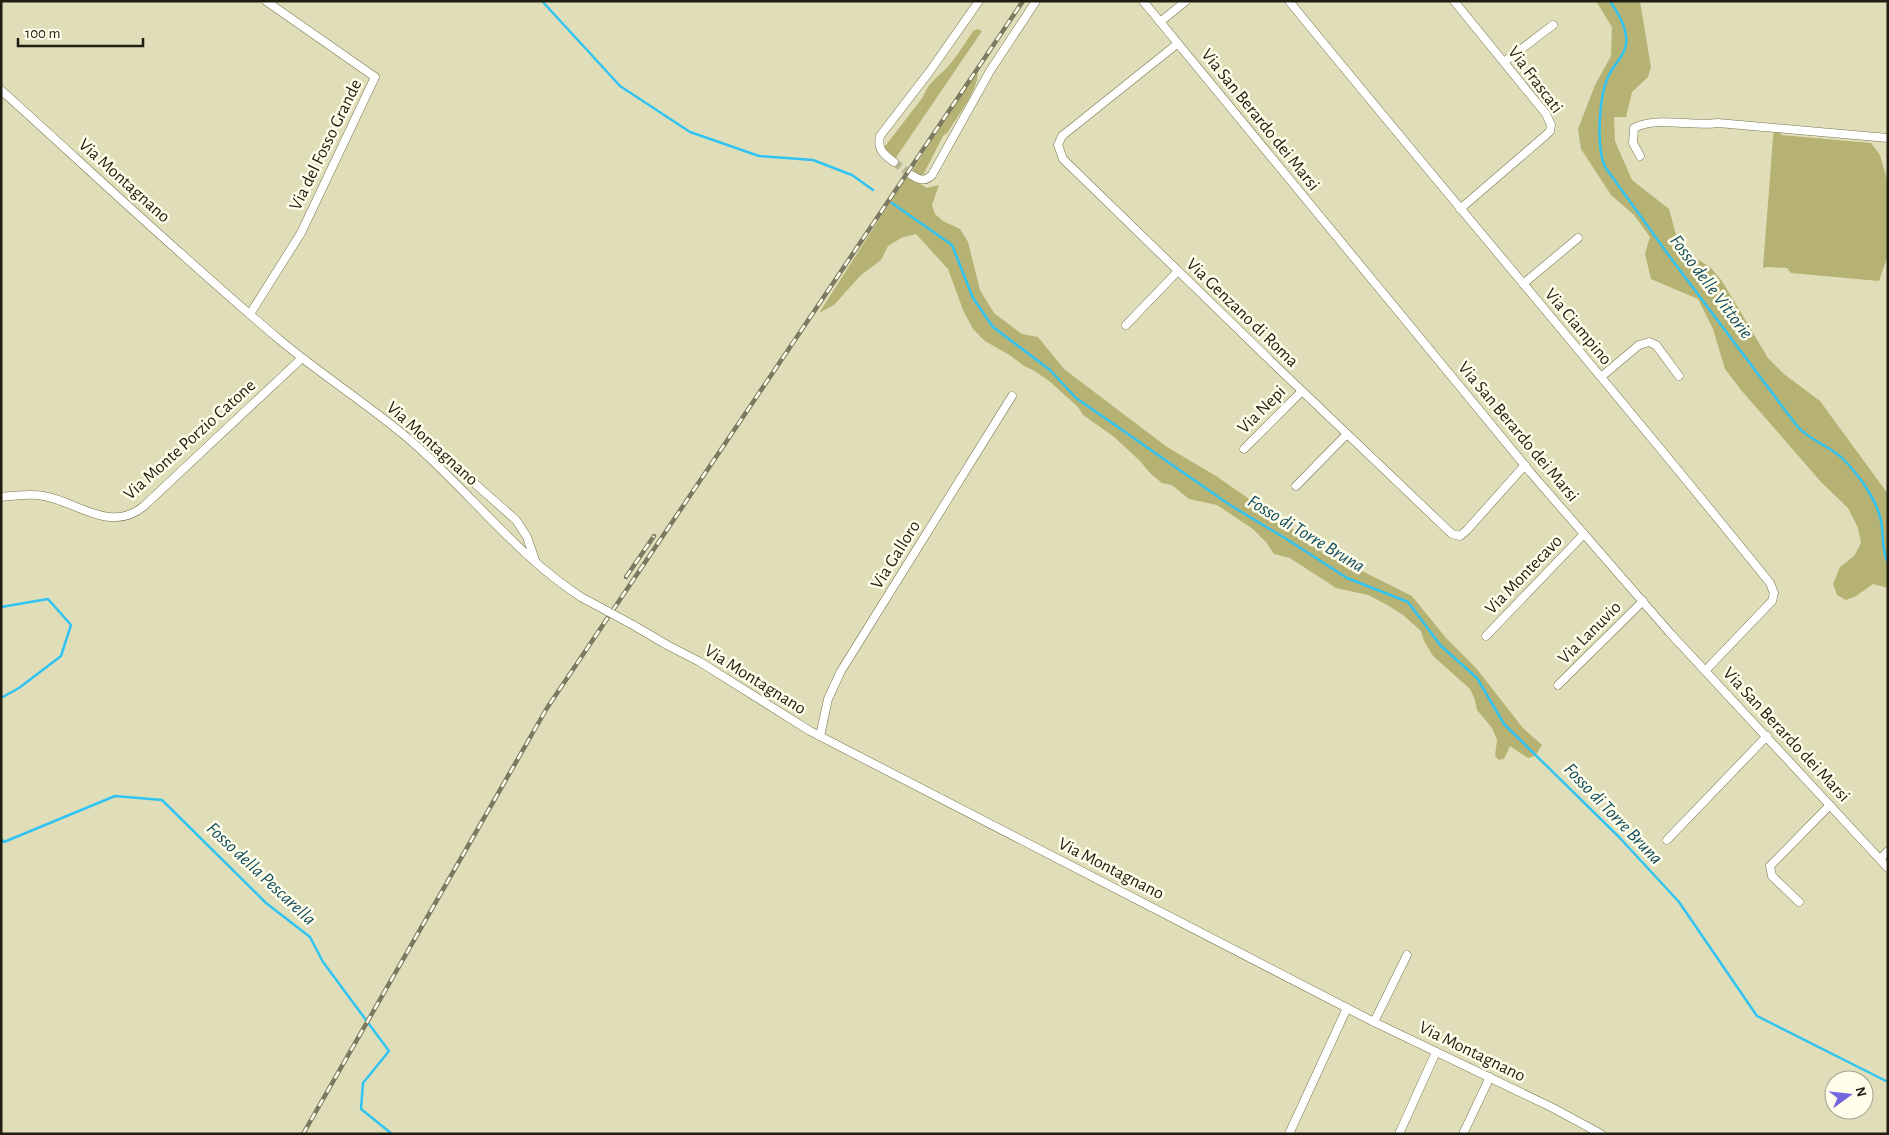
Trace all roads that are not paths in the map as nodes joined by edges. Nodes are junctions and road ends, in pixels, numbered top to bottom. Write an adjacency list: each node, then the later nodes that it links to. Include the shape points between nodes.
1 (266, 1): 21 (street, Via del Fosso Grande, via 378,78 301,233)
2 (979, 1): 15 (street, via 880,136 881,150)
3 (1036, 1): 16 (street, via 990,70 933,173 925,180)
4 (1143, 1): 8 (street, Via San Berardo dei Marsi)
5 (1186, 1): 8 (street)
6 (1289, 1): 17 (street, Via Ciampino)
7 (1454, 1): 11 (street, Via Frascati)
8 (1160, 22): 10 (street, Via San Berardo dei Marsi)
9 (1553, 25): 11 (street)
10 (1177, 44): 19 (street, Via Genzano di Roma, via 1062,136 1058,145 1067,164); 30 (street, Via San Berardo dei Marsi)
11 (1504, 62): 17 (street, Via Frascati, via 1546,114 1551,128)
12 (1, 90): 21 (street, Via Montagnano)
13 (1888, 138): 14 (street, via 1718,123 1650,123 1634,128 1634,143)
14 (1640, 156)
15 (894, 162)
16 (910, 174)
17 (1460, 209): 20 (street, Via Ciampino)
18 (1578, 238): 20 (street)
19 (1178, 271): 22 (street); 26 (street, Via Genzano di Roma)
20 (1523, 284): 25 (street, Via Ciampino)
21 (250, 314): 23 (street, Via Montagnano)
22 (1126, 325)
23 (302, 358): 33 (street, Via Monte Porzio Catone, via 132,514 100,516 42,495); 35 (street, Via Montagnano, via 419,448)
24 (1680, 376): 25 (street, via 1656,345 1649,342 1639,345)
25 (1601, 377): 38 (street, Via Ciampino, via 1769,581 1773,590 1770,604)
26 (1302, 391): 28 (street, Via Genzano di Roma); 29 (street, Via Nepi)
27 (1012, 396): 40 (street, Via Galloro, via 839,674 828,699)
28 (1347, 434): 30 (street, Via Genzano di Roma, via 1456,536 1470,527); 32 (street)
29 (1244, 449)
30 (1525, 465): 34 (street, Via San Berardo dei Marsi)
31 (465, 475): 35 (street, via 516,520 527,537)
32 (1296, 486)
33 (1, 497)
34 (1584, 534): 36 (street, Via San Berardo dei Marsi); 37 (street, Via Montecavo)
35 (535, 562): 40 (street, Via Montagnano, bridge, via 581,597 708,667)
36 (1643, 602): 38 (street, Via San Berardo dei Marsi); 39 (street, Via Lanuvio)
37 (1486, 636)
38 (1705, 671): 41 (street, Via San Berardo dei Marsi)
39 (1558, 685)
40 (820, 736): 49 (street, Via Montagnano)
41 (1767, 736): 42 (street, Via San Berardo dei Marsi); 43 (street)
42 (1830, 804): 45 (street, Via San Berardo dei Marsi); 47 (street, via 1770,866 1772,876)
43 (1667, 840)
44 (1888, 850): 45 (street)
45 (1880, 859): 46 (street, Via San Berardo dei Marsi)
46 (1888, 868)
47 (1799, 902)
48 (1407, 955): 50 (street)
49 (1347, 1008): 50 (street, Via Montagnano); 53 (street)
50 (1374, 1022): 51 (street, Via Montagnano)
51 (1436, 1052): 52 (street, Via Montagnano); 54 (street)
52 (1490, 1077): 55 (street); 56 (street, Via Montagnano)
53 (1289, 1134)
54 (1399, 1134)
55 (1463, 1134)
56 (1601, 1134)

